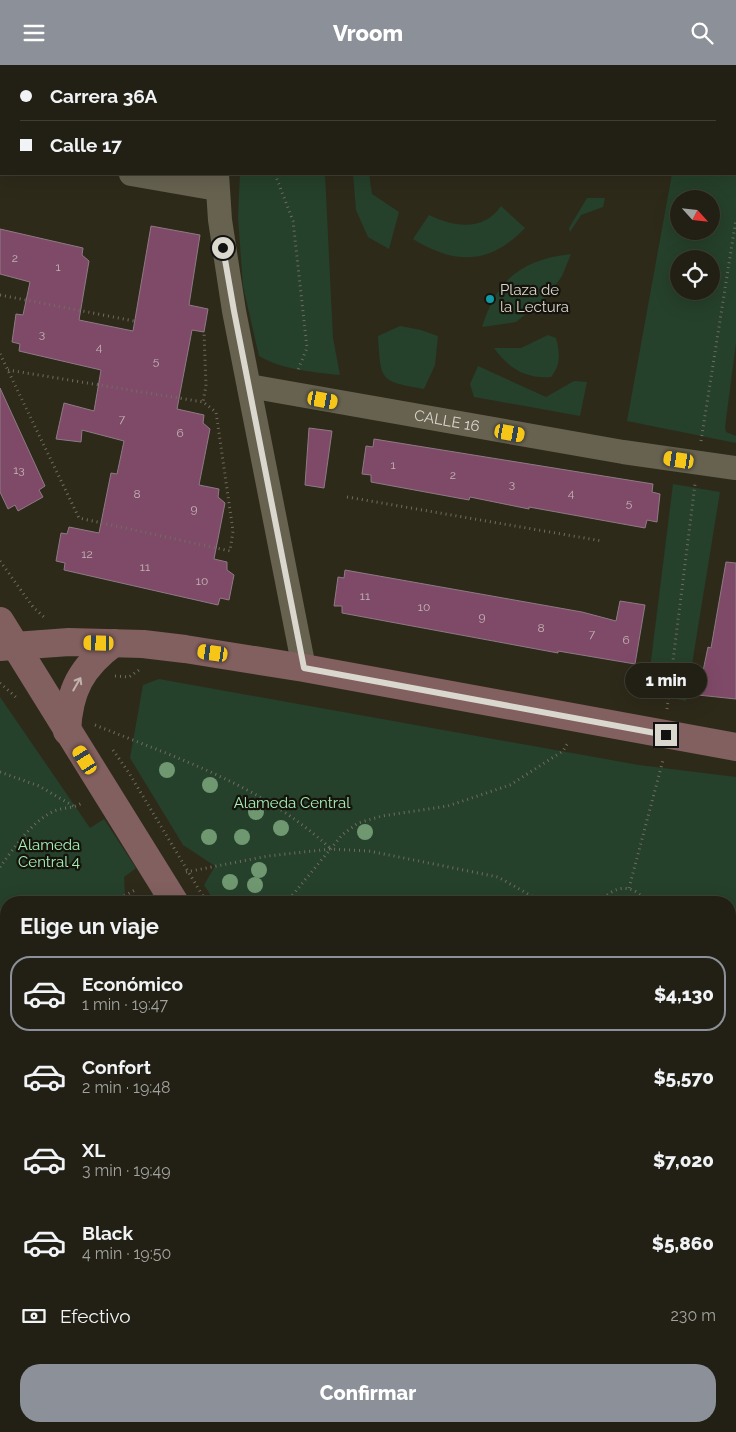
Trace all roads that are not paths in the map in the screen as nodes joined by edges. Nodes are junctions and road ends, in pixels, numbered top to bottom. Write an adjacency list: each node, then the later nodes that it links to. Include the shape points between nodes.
1 (143, 175): 2 (street)
2 (217, 181): 3 (street, via 225,263)
3 (248, 386): 4 (street, CALLE 16); 8 (street)
4 (736, 469)
5 (0, 621): 7 (street)
6 (114, 643): 7 (street, via 68,642); 8 (street, via 185,649); 9 (street, one-way to 6, via 70,701 78,682 99,654)
7 (8, 647): 9 (street)
8 (304, 668): 10 (street)
9 (67, 731): 11 (street)
10 (736, 747)
11 (168, 891)

